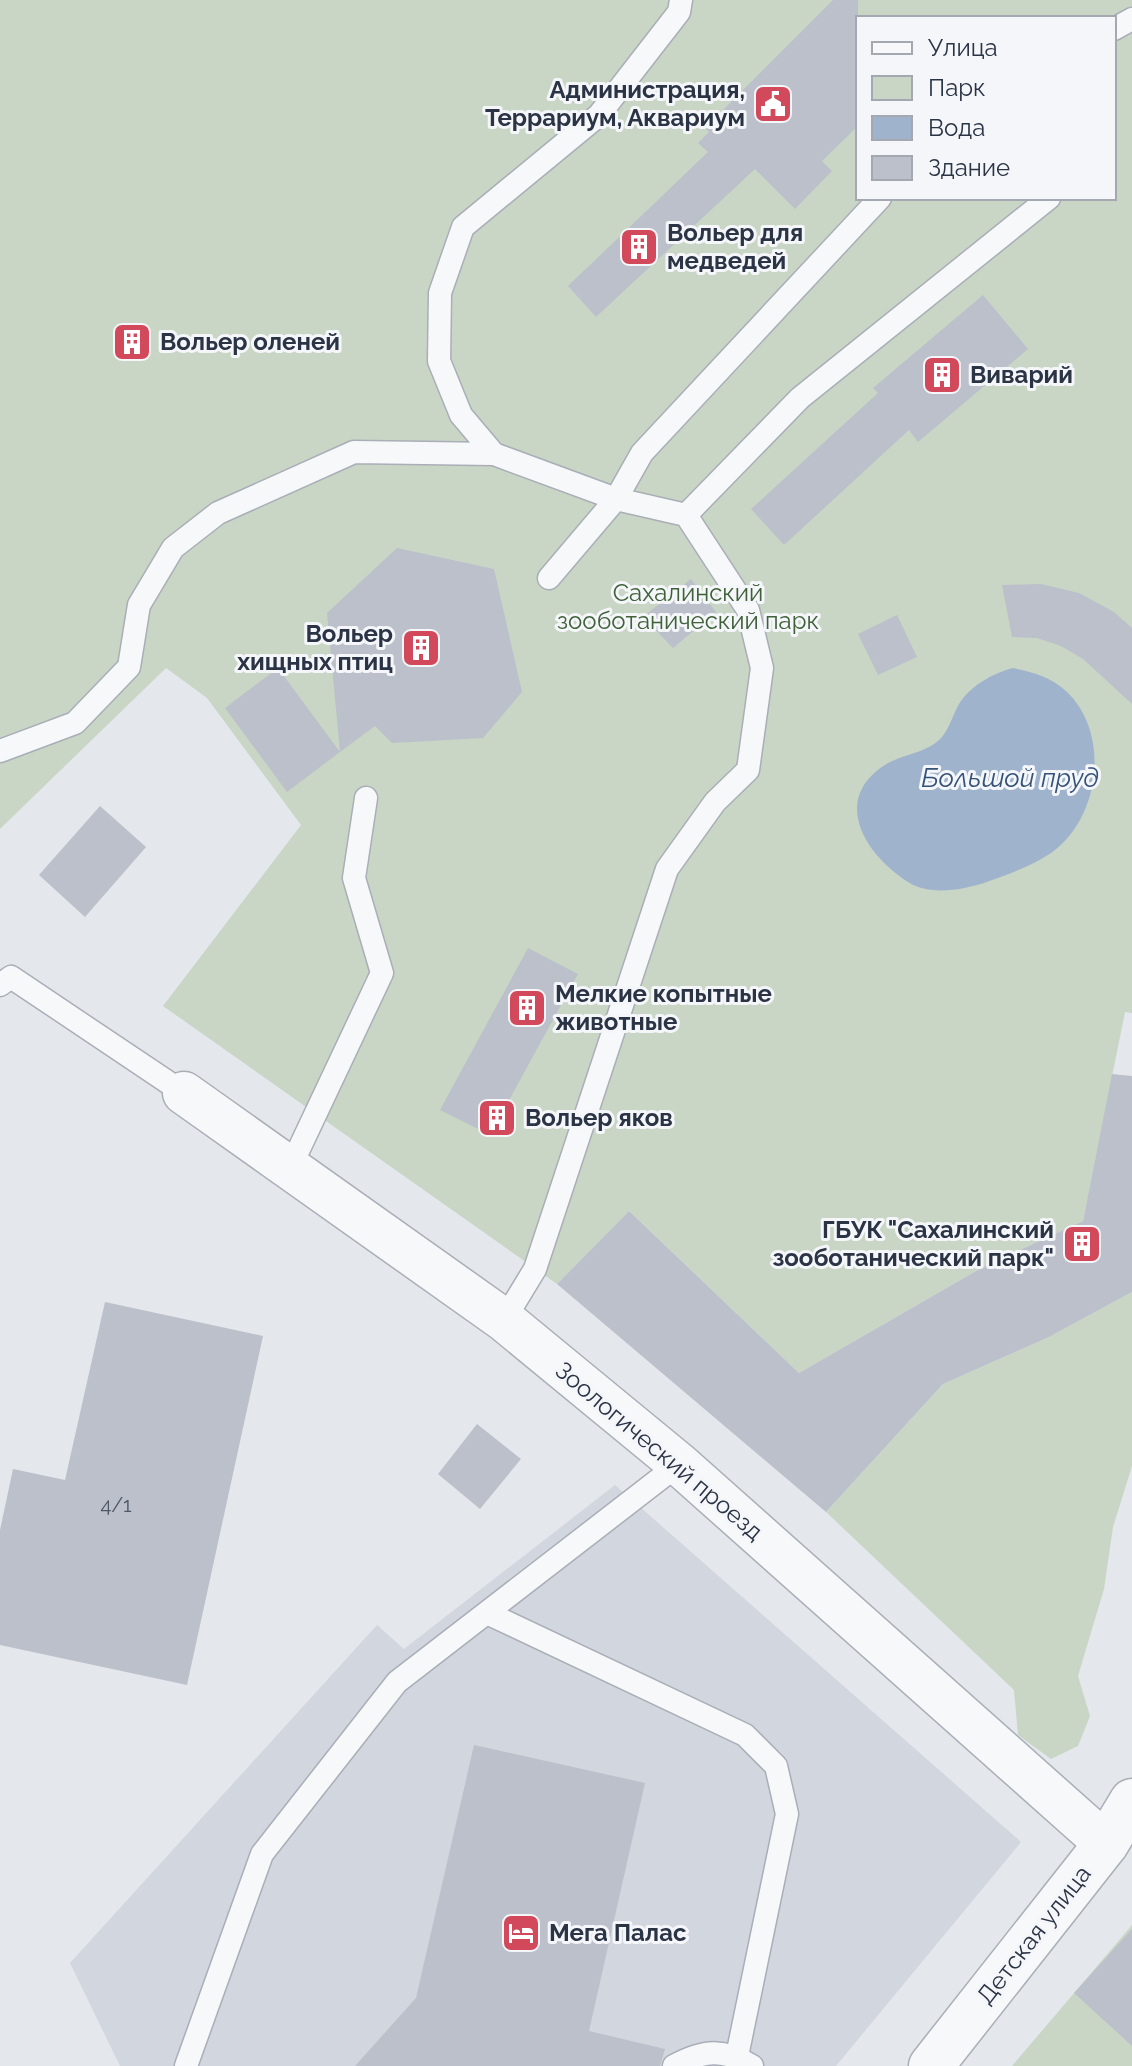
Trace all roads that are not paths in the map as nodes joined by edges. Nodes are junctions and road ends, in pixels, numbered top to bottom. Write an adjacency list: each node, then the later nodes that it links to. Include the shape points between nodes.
1 (681, 0): 4 (lane, via 679,12 599,115 463,227 440,293 439,361 461,415)
2 (878, 200): 5 (lane, via 642,453)
3 (1047, 200): 6 (lane, via 800,398)
4 (494, 454): 5 (lane); 8 (lane, via 354,452 218,513 173,548 139,605 129,667 75,723)
5 (616, 499): 6 (lane); 7 (lane)
6 (686, 515): 13 (lane, via 748,610 762,668 748,770 715,802 667,869 535,1269)
7 (549, 578)
8 (0, 751)
9 (366, 798): 12 (lane, via 354,878 382,973)
10 (4, 977): 11 (lane)
11 (184, 1093): 12 (street, Зоологический проезд)
12 (290, 1168): 13 (street, Зоологический проезд)
13 (504, 1320): 14 (street, Зоологический проезд)
14 (679, 1464): 15 (lane); 17 (street, Зоологический проезд)
15 (487, 1613): 18 (lane, via 745,1735 776,1766 787,1814); 19 (lane, via 397,1682 262,1854)
16 (1132, 1801): 17 (street, Детская улица)
17 (1106, 1844): 21 (street, Детская улица)
18 (744, 2061): 20 (lane, via 708,2052)
19 (186, 2066)
20 (674, 2066)
21 (931, 2066)

